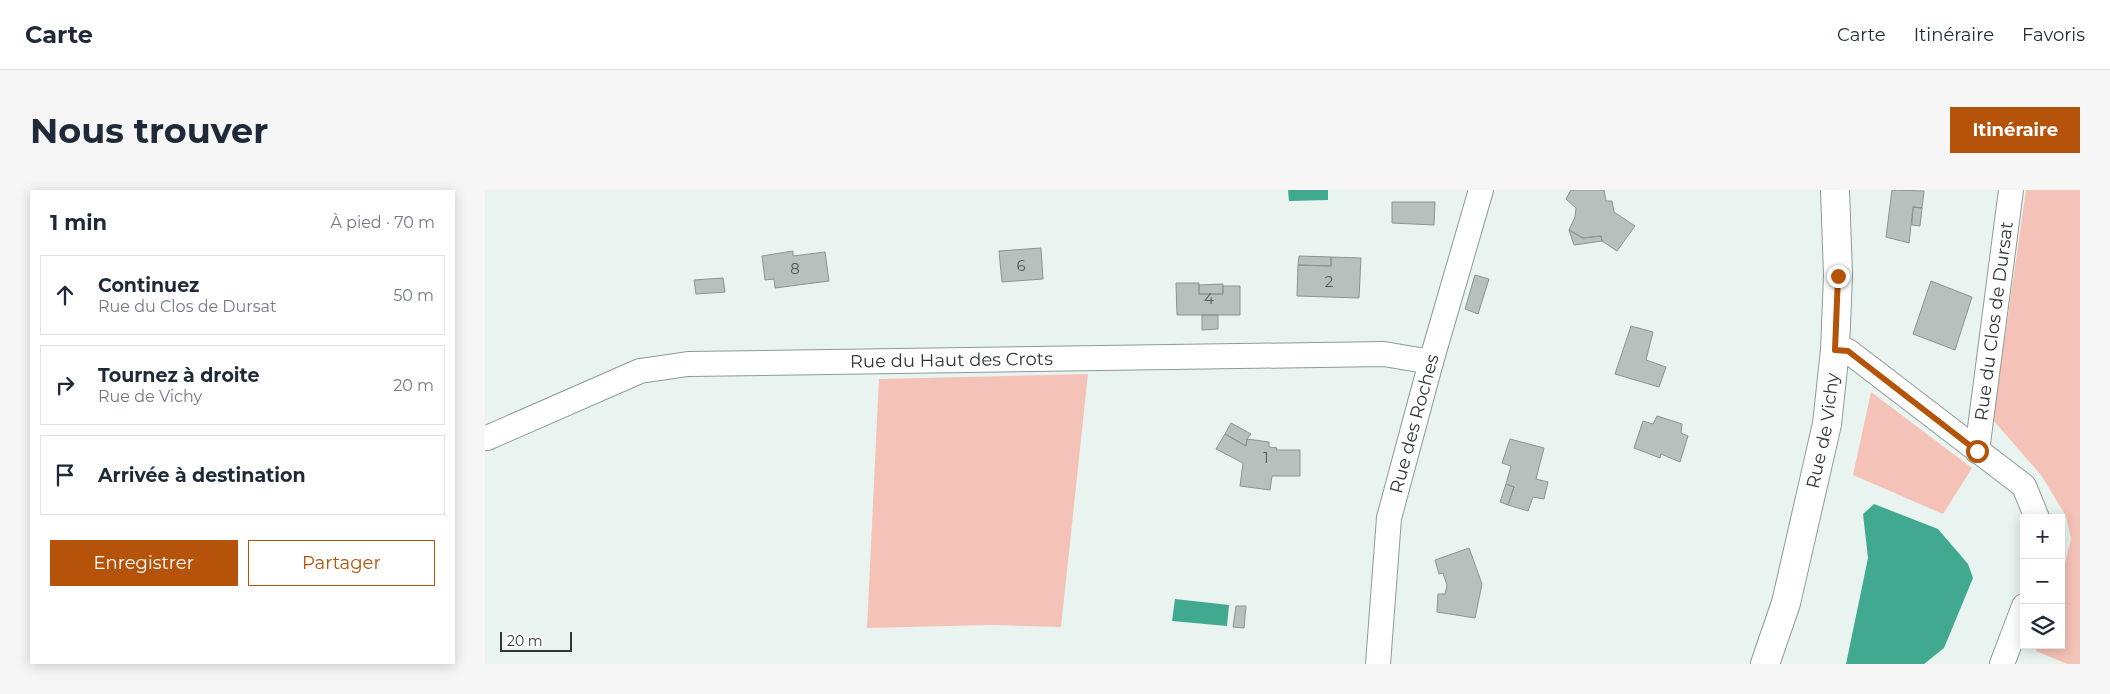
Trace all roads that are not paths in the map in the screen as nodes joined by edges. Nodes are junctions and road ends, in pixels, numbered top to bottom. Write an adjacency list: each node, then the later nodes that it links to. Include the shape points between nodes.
1 (1481, 190): 5 (street, Rue des Roches)
2 (1835, 190): 4 (street, Rue de Vichy, via 1838,276)
3 (2011, 190): 7 (street, Rue du Clos de Dursat)
4 (1835, 350): 7 (street, Rue du Clos de Dursat, via 1848,351); 11 (street, Rue de Vichy, via 1827,424 1786,603)
5 (1431, 362): 6 (street, Rue du Haut des Crots, via 1384,354 688,364 640,371); 10 (street, Rue des Roches, via 1389,518)
6 (487, 438)
7 (1977, 451): 8 (street, Rue du Clos de Dursat, via 2024,486)
8 (2035, 514)
9 (2020, 617): 12 (street)
10 (1378, 664)
11 (1765, 664)
12 (2002, 664)

